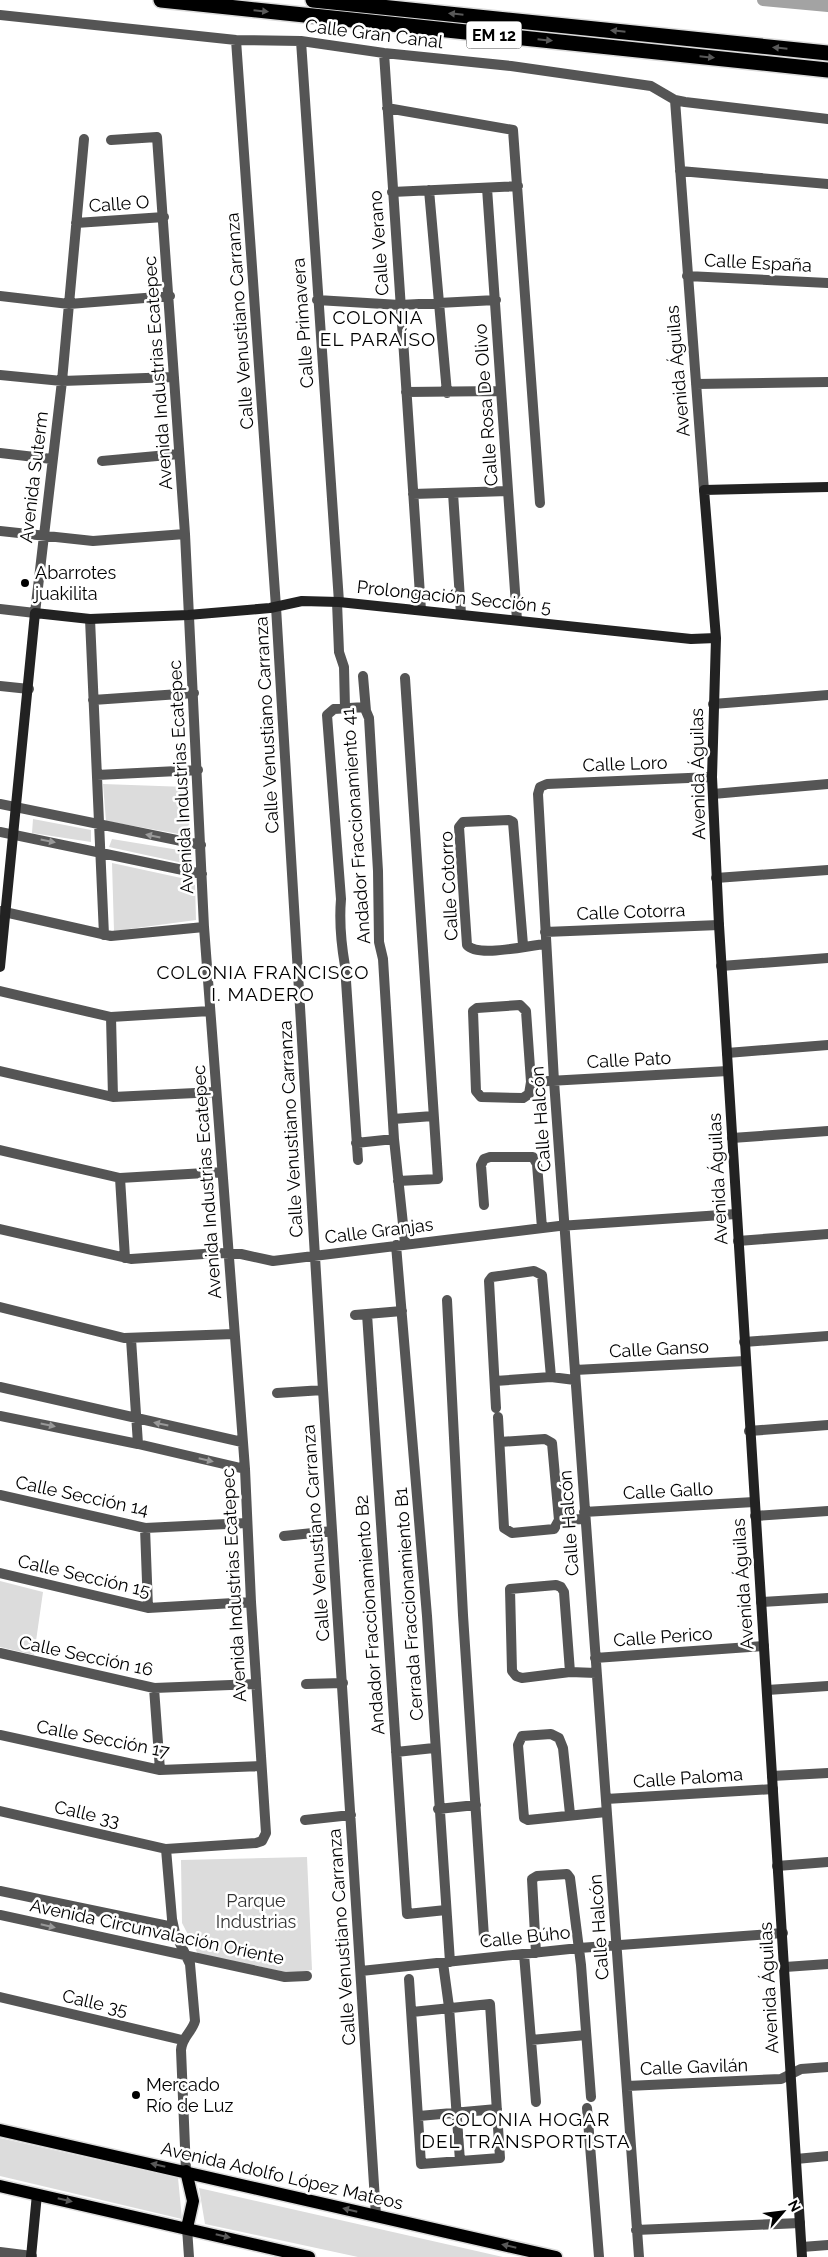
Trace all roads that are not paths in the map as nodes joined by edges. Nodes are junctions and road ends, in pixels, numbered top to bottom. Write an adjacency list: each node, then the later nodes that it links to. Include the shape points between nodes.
1 (161, 0): 8 (highway, EM 12, one-way to 8)
2 (312, 0): 7 (highway, EM 12, one-way to 2)
3 (0, 15): 4 (street, Calle Gran Canal)
4 (236, 40): 5 (street, Calle Gran Canal); 53 (street, Calle Venustiano Carranza)
5 (301, 41): 6 (street, Calle Gran Canal); 26 (street, Calle Primavera)
6 (384, 53): 9 (street, Calle Gran Canal, via 511,66 651,86); 10 (street, Calle Verano)
7 (828, 54)
8 (828, 70)
9 (675, 100): 11 (street, Calle Gran Canal); 14 (street, Avenida Águilas)
10 (387, 108): 16 (street, via 513,130); 19 (street, Calle Verano)
11 (828, 119)
12 (84, 139): 21 (street, Avenida Suterm)
13 (111, 140): 20 (street, Avenida Industrias Ecatepec, via 157,137)
14 (680, 171): 15 (street); 22 (street, Avenida Águilas)
15 (828, 184)
16 (518, 186): 17 (street); 48 (street)
17 (487, 188): 18 (street); 27 (street, Calle Rosa De Olivo)
18 (429, 190): 19 (street); 29 (street)
19 (392, 192): 30 (street, Calle Verano)
20 (164, 217): 21 (street, Calle O); 25 (street, Avenida Industrias Ecatepec)
21 (76, 223): 28 (street, Avenida Suterm)
22 (687, 276): 23 (street, Calle España); 35 (street, Avenida Águilas)
23 (828, 283)
24 (0, 296): 28 (street)
25 (170, 296): 28 (street); 32 (street, Avenida Industrias Ecatepec)
26 (317, 300): 30 (street); 52 (street, Calle Primavera)
27 (496, 300): 29 (street); 37 (street, Calle Rosa De Olivo)
28 (69, 304): 33 (street, Avenida Suterm)
29 (438, 304): 30 (street); 38 (street)
30 (400, 306): 36 (street, Calle Verano)
31 (0, 375): 33 (street)
32 (174, 377): 33 (street); 40 (street, Avenida Industrias Ecatepec)
33 (62, 381): 41 (street, Avenida Suterm)
34 (828, 382): 35 (street)
35 (696, 384): 44 (street, Avenida Águilas)
36 (406, 392): 38 (street); 47 (street, Calle Verano)
37 (501, 392): 38 (street); 45 (street, Calle Rosa De Olivo)
38 (447, 394)
39 (0, 453): 41 (street)
40 (180, 454): 42 (street); 50 (street, Avenida Industrias Ecatepec)
41 (52, 459): 51 (street, Avenida Suterm)
42 (102, 461)
43 (828, 488): 44 (street)
44 (704, 490): 61 (street, Avenida Águilas)
45 (508, 491): 46 (street); 60 (street, Calle Rosa De Olivo)
46 (453, 493): 47 (street); 57 (street)
47 (413, 494): 55 (street, Calle Verano)
48 (540, 504)
49 (0, 531): 51 (street)
50 (185, 534): 51 (street, via 93,541); 58 (street, Avenida Industrias Ecatepec)
51 (44, 537): 56 (street, Avenida Suterm)
52 (338, 602): 53 (street, Prolongación Sección 5, via 302,601); 55 (street, Prolongación Sección 5); 71 (street, Andador Fraccionamiento 41)
53 (276, 607): 58 (street, Prolongación Sección 5); 129 (street, Calle Venustiano Carranza)
54 (0, 610): 56 (street)
55 (420, 610): 57 (street, Prolongación Sección 5)
56 (36, 614): 59 (street, Prolongación Sección 5); 65 (street, Avenida Suterm)
57 (461, 614): 60 (street, Prolongación Sección 5)
58 (188, 615): 59 (street, Prolongación Sección 5); 66 (street, Avenida Industrias Ecatepec)
59 (90, 619): 68 (street)
60 (517, 620): 61 (street, Prolongación Sección 5, via 691,640)
61 (716, 638): 69 (street, Avenida Águilas)
62 (363, 676): 70 (street, Andador Fraccionamiento 41)
63 (405, 678): 109 (street)
64 (0, 686): 65 (street)
65 (29, 689): 79 (street, Avenida Suterm)
66 (194, 693): 68 (street); 72 (street, Avenida Industrias Ecatepec)
67 (828, 696): 69 (street)
68 (93, 700): 73 (street)
69 (713, 704): 74 (street, Avenida Águilas)
70 (365, 707): 71 (street); 110 (street, Andador Fraccionamiento 41, via 369,718 379,942 383,958)
71 (345, 708): 114 (street, via 332,710 328,715 341,899 340,945 345,966)
72 (198, 770): 73 (street); 83 (street, Avenida Industrias Ecatepec)
73 (97, 775): 80 (street)
74 (712, 777): 76 (street, Calle Loro, via 547,784); 77 (street, Avenida Águilas)
75 (828, 784): 77 (street)
76 (540, 787): 91 (street, Calle Halcón)
77 (713, 794): 87 (street, Avenida Águilas)
78 (0, 804): 79 (street)
79 (18, 808): 80 (street); 82 (street, Avenida Suterm)
80 (98, 824): 83 (street, one-way to 80); 84 (street)
81 (0, 832): 82 (street)
82 (14, 835): 84 (street, one-way to 84); 88 (street, Avenida Suterm)
83 (201, 845): 86 (street, Avenida Industrias Ecatepec)
84 (99, 851): 86 (street); 92 (street)
85 (828, 870): 87 (street)
86 (202, 874): 90 (street, Avenida Industrias Ecatepec)
87 (716, 878): 89 (street, Avenida Águilas)
88 (3, 911): 92 (street); 97 (street, Avenida Suterm)
89 (719, 925): 91 (street, Calle Cotorra); 96 (street, Avenida Águilas)
90 (204, 927): 92 (street); 99 (street, Avenida Industrias Ecatepec)
91 (545, 932): 93 (street, Calle Halcón)
92 (104, 935)
93 (546, 944): 94 (street, Calle Cotorro); 105 (street, Calle Halcón)
94 (523, 946): 94 (street, Calle Cotorro, via 474,950 467,945 459,827 463,822 513,822)
95 (828, 958): 96 (street)
96 (721, 966): 102 (street, Avenida Águilas)
97 (0, 967)
98 (0, 991): 100 (street)
99 (210, 1011): 100 (street); 107 (street, Avenida Industrias Ecatepec)
100 (111, 1017): 108 (street)
101 (828, 1045): 102 (street)
102 (727, 1053): 104 (street, Avenida Águilas)
103 (0, 1071): 108 (street)
104 (728, 1071): 105 (street, Calle Pato); 112 (street, Avenida Águilas)
105 (554, 1080): 106 (street, Calle Pato); 122 (street, Calle Halcón)
106 (531, 1082): 106 (street, via 524,1007 474,1010 478,1096 523,1098 530,1094)
107 (216, 1092): 108 (street); 117 (street, Avenida Industrias Ecatepec)
108 (114, 1097)
109 (433, 1116): 110 (street); 119 (street, via 438,1179)
110 (393, 1119): 113 (street, Andador Fraccionamiento 41)
111 (828, 1131): 112 (street)
112 (732, 1138): 121 (street, Avenida Águilas)
113 (394, 1139): 114 (street); 119 (street, Andador Fraccionamiento 41)
114 (356, 1143): 116 (street)
115 (0, 1150): 118 (street)
116 (358, 1160)
117 (222, 1172): 118 (street); 128 (street, Avenida Industrias Ecatepec)
118 (120, 1178): 130 (street)
119 (398, 1182): 127 (street, Andador Fraccionamiento 41)
120 (484, 1206): 123 (street, via 481,1165 484,1160 490,1157 533,1157 537,1164)
121 (736, 1214): 122 (street, Calle Granjas); 126 (street, Avenida Águilas)
122 (564, 1226): 123 (street, Calle Granjas); 141 (street, Calle Halcón)
123 (542, 1228): 127 (street, Calle Granjas)
124 (0, 1229): 130 (street, Calle Granjas)
125 (828, 1234): 126 (street)
126 (738, 1241): 139 (street, Avenida Águilas)
127 (401, 1244): 129 (street, Calle Granjas); 133 (street, Cerrada Fraccionamiento B1)
128 (229, 1253): 129 (street, Calle Granjas, via 273,1261); 130 (street, Calle Granjas); 136 (street, Avenida Industrias Ecatepec)
129 (315, 1255): 145 (street, Calle Venustiano Carranza)
130 (126, 1258)
131 (447, 1300): 190 (street)
132 (0, 1307): 138 (street)
133 (402, 1310): 134 (street); 182 (street, Cerrada Fraccionamiento B1)
134 (367, 1314): 135 (street); 183 (street, Andador Fraccionamiento B2)
135 (356, 1315)
136 (234, 1334): 138 (street); 151 (street, Avenida Industrias Ecatepec)
137 (828, 1336): 139 (street)
138 (131, 1339): 148 (street)
139 (744, 1342): 140 (street, Avenida Águilas)
140 (745, 1361): 141 (street, Calle Ganso); 150 (street, Avenida Águilas)
141 (575, 1375): 142 (street, Calle Ganso); 158 (street, Calle Halcón)
142 (551, 1377): 143 (street, Calle Ganso); 143 (street, via 543,1278 540,1272 534,1271 494,1276 490,1280)
143 (495, 1381): 152 (street)
144 (0, 1387): 148 (street)
145 (323, 1390): 146 (street); 163 (street, Calle Venustiano Carranza)
146 (277, 1393)
147 (0, 1416): 153 (street, one-way to 153)
148 (136, 1418): 151 (street, one-way to 148); 153 (street)
149 (828, 1426): 150 (street)
150 (749, 1431): 156 (street, Avenida Águilas)
151 (242, 1442): 154 (street, Avenida Industrias Ecatepec)
152 (500, 1442): 161 (street, via 550,1440 553,1445); 161 (street, Calle Gallo, via 504,1528 512,1533 551,1531)
153 (138, 1444): 154 (street, one-way to 154)
154 (245, 1469): 160 (street, Avenida Industrias Ecatepec)
155 (0, 1495): 162 (street, Calle Sección 14)
156 (754, 1502): 158 (street, Calle Gallo); 159 (street, Avenida Águilas)
157 (828, 1511): 159 (street)
158 (585, 1515): 161 (street, Calle Gallo); 172 (street, Calle Halcón)
159 (755, 1516): 168 (street, Avenida Águilas)
160 (247, 1523): 162 (street, Calle Sección 14); 167 (street, Avenida Industrias Ecatepec)
161 (558, 1524)
162 (145, 1528): 169 (street)
163 (332, 1531): 164 (street); 175 (street, Calle Venustiano Carranza)
164 (284, 1536)
165 (0, 1573): 169 (street, Calle Sección 15)
166 (828, 1598): 168 (street)
167 (251, 1602): 169 (street, Calle Sección 15); 176 (street, Avenida Industrias Ecatepec)
168 (761, 1602): 170 (street, Avenida Águilas)
169 (148, 1608)
170 (764, 1646): 172 (street, Calle Perico); 180 (street, Avenida Águilas)
171 (0, 1653): 179 (street, Calle Sección 16)
172 (595, 1658): 174 (street, Calle Halcón)
173 (570, 1672): 173 (street, via 522,1678 514,1674 510,1589 561,1587); 174 (street)
174 (596, 1673): 189 (street, Calle Halcón)
175 (343, 1683): 177 (street); 195 (street, Calle Venustiano Carranza)
176 (256, 1684): 179 (street, Calle Sección 16); 184 (street, Avenida Industrias Ecatepec)
177 (306, 1684)
178 (828, 1686): 180 (street)
179 (154, 1688): 185 (street)
180 (767, 1690): 187 (street, Avenida Águilas)
181 (0, 1735): 185 (street, Calle Sección 17)
182 (434, 1748): 183 (street); 191 (street, Cerrada Fraccionamiento B1)
183 (396, 1752): 201 (street, Andador Fraccionamiento B2, via 407,1914)
184 (261, 1766): 185 (street, Calle Sección 17); 197 (street, Avenida Industrias Ecatepec, via 266,1833 262,1840)
185 (160, 1770)
186 (828, 1773): 187 (street)
187 (772, 1776): 188 (street, Avenida Águilas)
188 (773, 1789): 189 (street, Calle Paloma); 199 (street, Avenida Águilas)
189 (606, 1799): 193 (street, Calle Halcón)
190 (476, 1805): 191 (street); 205 (street)
191 (438, 1809): 201 (street, Cerrada Fraccionamiento B1)
192 (0, 1811): 197 (street, Calle 33)
193 (606, 1812): 194 (street); 206 (street, Calle Halcón)
194 (570, 1814): 194 (street, via 561,1742 551,1734 522,1736 518,1745 524,1818)
195 (351, 1815): 196 (street); 214 (street, Calle Venustiano Carranza)
196 (305, 1820)
197 (166, 1849): 203 (street)
198 (828, 1862): 199 (street)
199 (777, 1866): 204 (street, Avenida Águilas)
200 (0, 1891): 203 (street, Avenida Circunvalación Oriente)
201 (446, 1910): 211 (street, Cerrada Fraccionamiento B1)
202 (0, 1915): 210 (street, Avenida Circunvalación Oriente, one-way to 210)
203 (173, 1927): 210 (street)
204 (783, 1933): 206 (street, Calle Búho); 213 (street, Avenida Águilas)
205 (484, 1937)
206 (616, 1945): 207 (street, Calle Búho); 225 (street, Calle Halcón)
207 (579, 1948): 208 (street, Calle Búho); 208 (street, via 569,1876 537,1876 532,1882); 220 (street)
208 (536, 1953): 209 (street, Calle Búho)
209 (524, 1954): 211 (street, Calle Búho); 222 (street)
210 (188, 1957): 215 (street, Avenida Circunvalación Oriente, via 285,1977); 221 (street, via 192,1970 195,2020)
211 (447, 1962): 214 (street, Calle Búho); 218 (street, Cerrada Fraccionamiento B1)
212 (828, 1964): 213 (street)
213 (785, 1967): 224 (street, Avenida Águilas)
214 (361, 1971): 239 (street, Calle Venustiano Carranza)
215 (307, 1976)
216 (409, 1979): 219 (street)
217 (0, 1997): 221 (street, Calle 35)
218 (449, 2007): 219 (street); 229 (street, via 490,2004); 230 (street, Cerrada Fraccionamiento B1)
219 (412, 2012): 231 (street)
220 (586, 2035): 222 (street); 226 (street)
221 (182, 2040): 236 (street)
222 (531, 2040): 227 (street)
223 (828, 2067): 224 (street, Calle Gavilán, via 801,2069)
224 (791, 2075): 225 (street, Calle Gavilán, via 781,2080); 234 (street, Avenida Águilas)
225 (627, 2086): 242 (street, Calle Halcón)
226 (592, 2096)
227 (536, 2102)
228 (587, 2108): 251 (street)
229 (497, 2109): 230 (street); 235 (street, via 500,2158)
230 (456, 2114): 231 (street); 235 (street, Cerrada Fraccionamiento B1)
231 (419, 2116): 235 (street, via 421,2164)
232 (0, 2130): 236 (main road, Avenida Adolfo López Mateos, one-way to 232)
233 (828, 2156): 234 (street)
234 (796, 2159): 240 (street, Avenida Águilas)
235 (460, 2161)
236 (186, 2172): 239 (main road, Avenida Adolfo López Mateos, one-way to 236); 241 (main road, via 193,2200)
237 (0, 2186): 238 (main road)
238 (37, 2194): 241 (main road, one-way to 241); 247 (street)
239 (376, 2216): 250 (main road, Avenida Adolfo López Mateos, one-way to 239)
240 (800, 2223): 242 (street); 245 (street, Avenida Águilas)
241 (187, 2228): 246 (main road, one-way to 246); 248 (street)
242 (636, 2230): 252 (street, Calle Halcón)
243 (828, 2245): 245 (street)
244 (0, 2252): 247 (street)
245 (802, 2252)
246 (294, 2255): 249 (main road)
247 (31, 2256)
248 (189, 2257)
249 (309, 2257)
250 (556, 2257)
251 (599, 2257)
252 (639, 2257)

